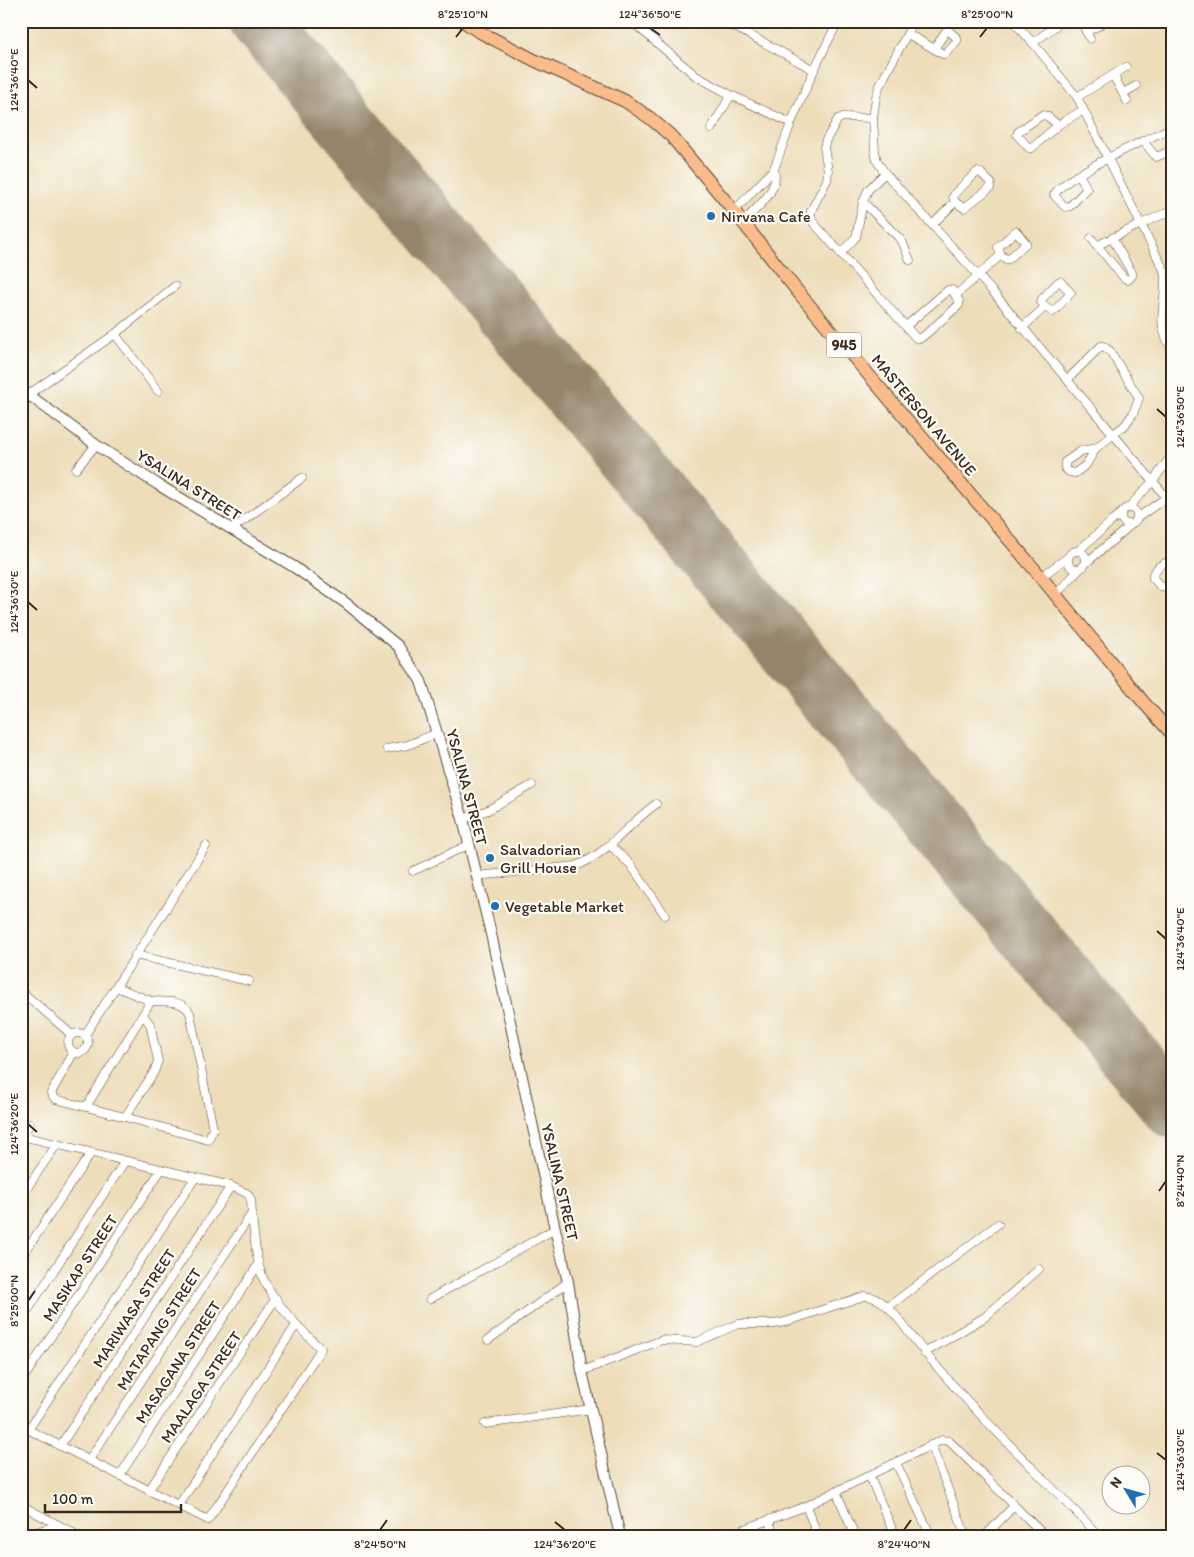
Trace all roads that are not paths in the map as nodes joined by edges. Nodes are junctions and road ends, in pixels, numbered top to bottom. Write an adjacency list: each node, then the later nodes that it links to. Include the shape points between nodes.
1 (463, 21): 40 (main road, MASTERSON AVENUE / 945, via 536,61 626,101 671,136)
2 (631, 21): 18 (street, via 685,69)
3 (724, 21): 14 (street)
4 (838, 21): 14 (street)
5 (914, 21): 10 (street)
6 (1012, 21): 11 (street)
7 (1062, 21): 11 (street)
8 (1081, 21): 9 (street, via 1088,35)
9 (1100, 25)
10 (908, 34): 12 (street); 24 (street, via 879,87)
11 (1033, 43): 19 (street)
12 (934, 49)
13 (1126, 67): 15 (street)
14 (814, 70): 25 (street)
15 (1113, 75): 17 (street); 19 (street)
16 (1136, 86): 17 (street)
17 (1123, 93): 20 (street)
18 (731, 95): 25 (street); 28 (street)
19 (1077, 96): 22 (street)
20 (1127, 101)
21 (1169, 104): 23 (street)
22 (1083, 110): 26 (street); 31 (street)
23 (1173, 113)
24 (873, 118): 33 (street, via 875,152); 47 (street, via 838,119 824,147 827,180 811,216)
25 (791, 123): 32 (street)
26 (1058, 125): 26 (street, via 1031,148 1017,135 1042,115)
27 (1173, 127): 29 (street)
28 (711, 129)
29 (1143, 141): 30 (street, via 1156,157); 31 (street)
30 (1173, 150)
31 (1108, 158): 34 (street); 43 (street)
32 (774, 169): 35 (street); 36 (street, via 774,187)
33 (885, 173): 37 (street, via 868,190); 42 (street)
34 (1079, 174): 34 (street, via 1055,193 1065,207 1087,189)
35 (754, 190): 36 (street); 40 (street)
36 (764, 200): 41 (street)
37 (863, 202): 47 (street, via 856,237); 49 (street, via 902,241)
38 (955, 202): 38 (street, via 955,193 977,172 991,183 990,188 964,208); 42 (street)
39 (1173, 210): 43 (street)
40 (734, 211): 41 (main road, MASTERSON AVENUE / 945)
41 (744, 222): 78 (main road, MASTERSON AVENUE / 945, via 798,292)
42 (933, 224): 50 (street)
43 (1141, 224): 45 (street); 57 (street, via 1164,270 1166,283 1161,321)
44 (1091, 238): 46 (street)
45 (1112, 238): 46 (street); 46 (street, via 1132,273 1128,280)
46 (1096, 246)
47 (841, 253): 54 (street)
48 (1001, 255): 50 (street)
49 (910, 260)
50 (978, 274): 52 (street); 55 (street)
51 (175, 286): 56 (street)
52 (956, 295): 54 (street, via 948,290); 54 (street, via 959,305 921,338 916,338)
53 (1045, 306): 55 (street)
54 (906, 326)
55 (1022, 328): 58 (street)
56 (115, 334): 59 (street); 60 (street)
57 (1173, 351)
58 (1068, 379): 61 (street); 61 (street, via 1101,346 1110,350 1140,398 1133,414)
59 (158, 391)
60 (25, 392): 62 (street, YSALINA STREET)
61 (1114, 434): 63 (street); 67 (street)
62 (96, 445): 65 (street); 73 (street, YSALINA STREET)
63 (1096, 448)
64 (1173, 454): 67 (street)
65 (76, 469)
66 (302, 478): 73 (street)
67 (1153, 481): 68 (street); 70 (street)
68 (1170, 496): 69 (street); 72 (street)
69 (1173, 505)
70 (1130, 507): 71 (street); 72 (street, via 1136,511)
71 (1121, 513): 72 (street, via 1124,523); 74 (street)
72 (1134, 521): 77 (street)
73 (232, 529): 81 (street, YSALINA STREET, via 347,604 398,646 421,681)
74 (1078, 551): 75 (street); 77 (street, via 1085,555)
75 (1068, 557): 77 (street, via 1072,568); 78 (street)
76 (1173, 559): 79 (street, via 1153,574 1162,587)
77 (1083, 566): 80 (street)
78 (1041, 577): 80 (main road, MASTERSON AVENUE / 945)
79 (1173, 581)
80 (1056, 594): 82 (main road, MASTERSON AVENUE / 945, via 1144,704)
81 (437, 733): 83 (street, via 408,745); 86 (street, YSALINA STREET)
82 (1173, 735)
83 (386, 749)
84 (532, 785): 86 (street, via 488,810)
85 (656, 804): 89 (street)
86 (463, 819): 87 (street, YSALINA STREET)
87 (468, 845): 90 (street); 91 (street, YSALINA STREET)
88 (206, 846): 93 (street)
89 (611, 846): 91 (street, via 590,861 576,866); 92 (street, via 631,865)
90 (413, 871)
91 (476, 876): 115 (street, YSALINA STREET)
92 (665, 915)
93 (135, 955): 94 (street); 95 (street)
94 (249, 981)
95 (116, 987): 97 (street); 100 (street)
96 (21, 991): 99 (street)
97 (151, 1001): 98 (street); 103 (street, via 178,1003 187,1007 190,1013 213,1129 208,1140)
98 (144, 1014): 102 (street); 103 (street, via 150,1024 158,1061)
99 (72, 1035): 100 (street); 101 (street, via 68,1044)
100 (85, 1035): 101 (street, via 88,1041 86,1048)
101 (74, 1052): 102 (street, via 51,1093 55,1099)
102 (86, 1107): 103 (street)
103 (125, 1117)
104 (30, 1124): 105 (street)
105 (22, 1136): 106 (street)
106 (57, 1144): 107 (street); 112 (street)
107 (91, 1153): 108 (street); 116 (street)
108 (126, 1161): 109 (street); 123 (street)
109 (161, 1170): 110 (street); 128 (street, MASIKAP STREET)
110 (195, 1178): 111 (street); 131 (street, MARIWASA STREET)
111 (231, 1186): 113 (street, via 248,1194); 133 (street, MARIWASA STREET)
112 (21, 1197)
113 (252, 1213): 117 (street); 134 (street, MATAPANG STREET)
114 (998, 1224): 122 (street)
115 (555, 1229): 119 (street, YSALINA STREET); 121 (street)
116 (21, 1258)
117 (258, 1265): 120 (street, via 262,1279); 136 (street, MASAGANA STREET)
118 (1039, 1269): 126 (street, via 985,1317)
119 (568, 1282): 125 (street); 127 (street, YSALINA STREET)
120 (276, 1298): 124 (street); 138 (street, MAALAGA STREET)
121 (430, 1299)
122 (888, 1307): 126 (street); 127 (street, via 873,1296 864,1296 786,1322 738,1324 697,1342 662,1340)
123 (21, 1321)
124 (296, 1325): 141 (street); 141 (street, via 321,1348 208,1520)
125 (488, 1340)
126 (924, 1353): 158 (street)
127 (582, 1372): 129 (street, YSALINA STREET)
128 (21, 1382)
129 (591, 1409): 130 (street); 149 (street, YSALINA STREET)
130 (485, 1424)
131 (25, 1428): 133 (street)
132 (931, 1445): 135 (street); 143 (street, via 949,1441); 155 (street)
133 (60, 1446): 134 (street)
134 (89, 1460): 136 (street)
135 (896, 1463): 137 (street); 154 (street)
136 (120, 1475): 138 (street)
137 (870, 1477): 139 (street); 153 (street)
138 (149, 1490): 141 (street)
139 (836, 1491): 142 (street); 152 (street)
140 (21, 1505): 145 (street)
141 (179, 1505)
142 (806, 1506): 144 (street); 151 (street)
143 (1014, 1506): 156 (street); 157 (street, via 1040,1531)
144 (769, 1520): 146 (street); 150 (street)
145 (58, 1524): 147 (street); 148 (street)
146 (729, 1535)
147 (24, 1536)
148 (79, 1536)
149 (620, 1536)
150 (774, 1536)
151 (818, 1536)
152 (855, 1536)
153 (895, 1536)
154 (931, 1536)
155 (966, 1536)
156 (985, 1536)
157 (1038, 1536)
158 (1099, 1536)

